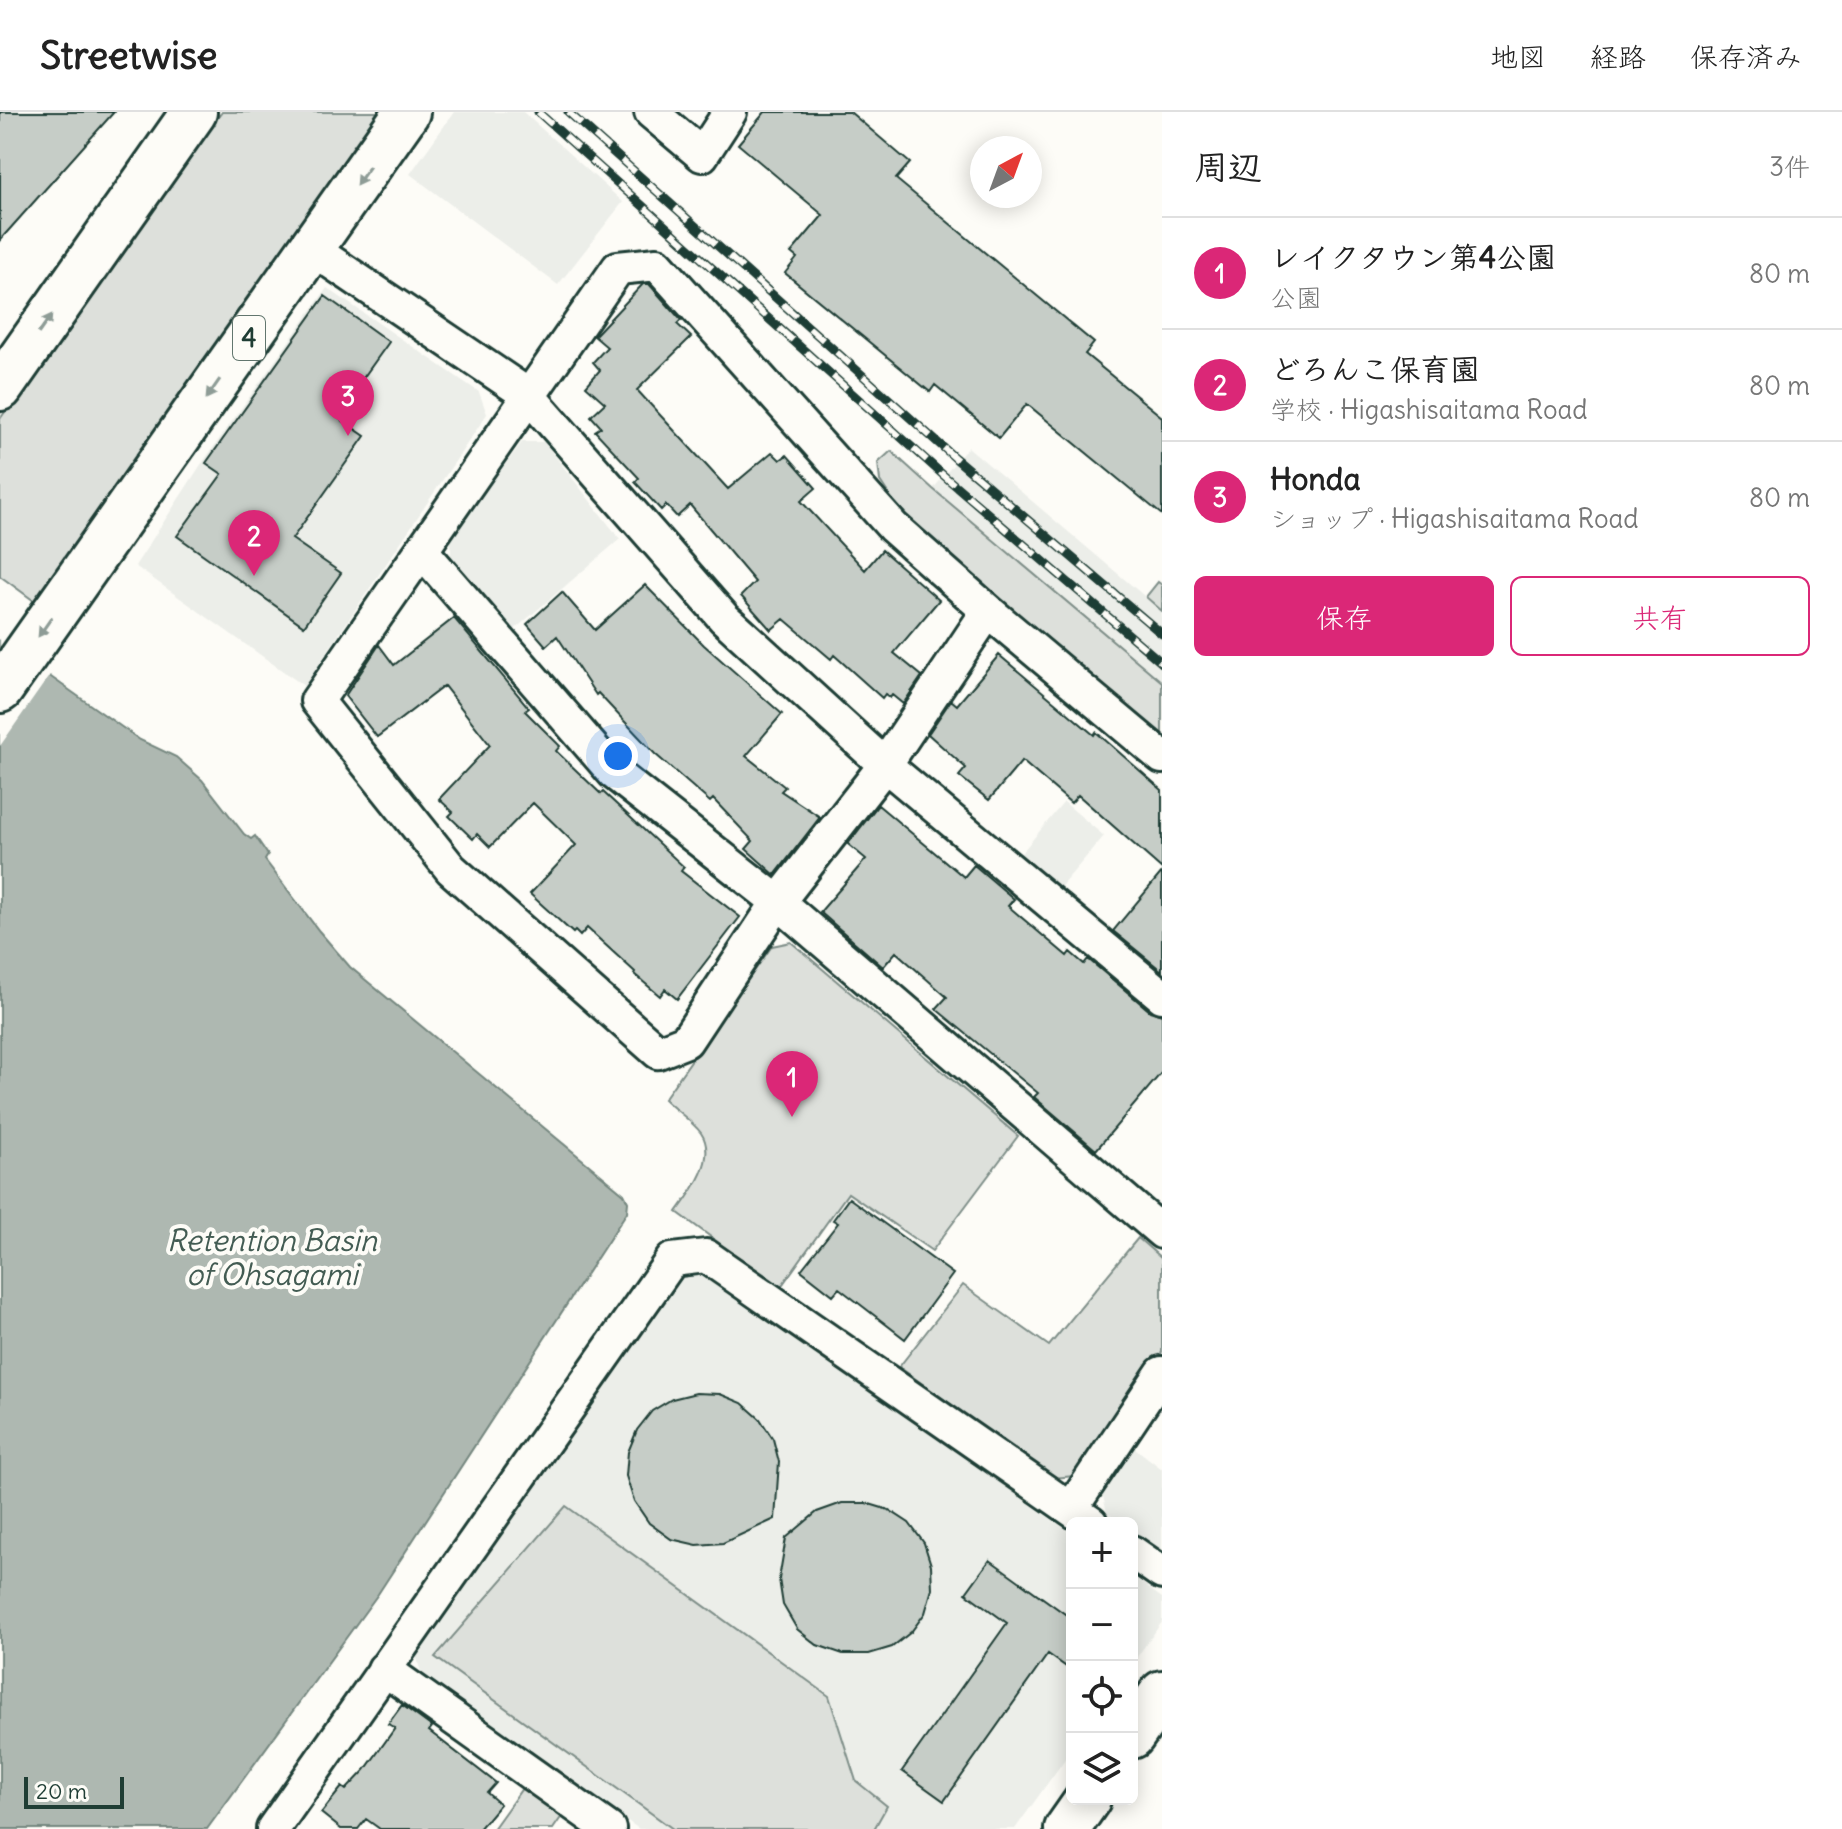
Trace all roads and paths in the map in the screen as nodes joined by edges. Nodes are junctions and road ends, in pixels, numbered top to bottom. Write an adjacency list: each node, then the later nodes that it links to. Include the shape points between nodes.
1 (194, 112): 6 (main road, one-way to 1)
2 (407, 112): 5 (main road, 4, one-way to 5)
3 (651, 112): 4 (street, via 702,155)
4 (730, 112)
5 (312, 249): 7 (street); 10 (main road, 4, one-way to 10)
6 (0, 388)
7 (528, 395): 8 (street); 9 (street, via 618,268 657,264 893,527); 12 (street, via 724,618)
8 (422, 551): 13 (street, via 614,773); 13 (street, via 317,701 451,869 658,1052 686,1041)
9 (988, 611): 11 (street); 12 (street)
10 (0, 690)
11 (1162, 757)
12 (885, 765): 13 (street); 14 (street)
13 (778, 902): 15 (street)
14 (1162, 996)
15 (1162, 1232)
16 (1162, 1373): 17 (street)
17 (1081, 1516): 20 (street, via 706,1256 672,1260)
18 (1138, 1556): 19 (street)
19 (1162, 1573)
20 (384, 1669): 24 (street); 25 (street)
21 (1162, 1693): 22 (main road)
22 (1134, 1733)
23 (1084, 1805): 26 (main road)
24 (287, 1824)
25 (609, 1829)
26 (1067, 1829)

